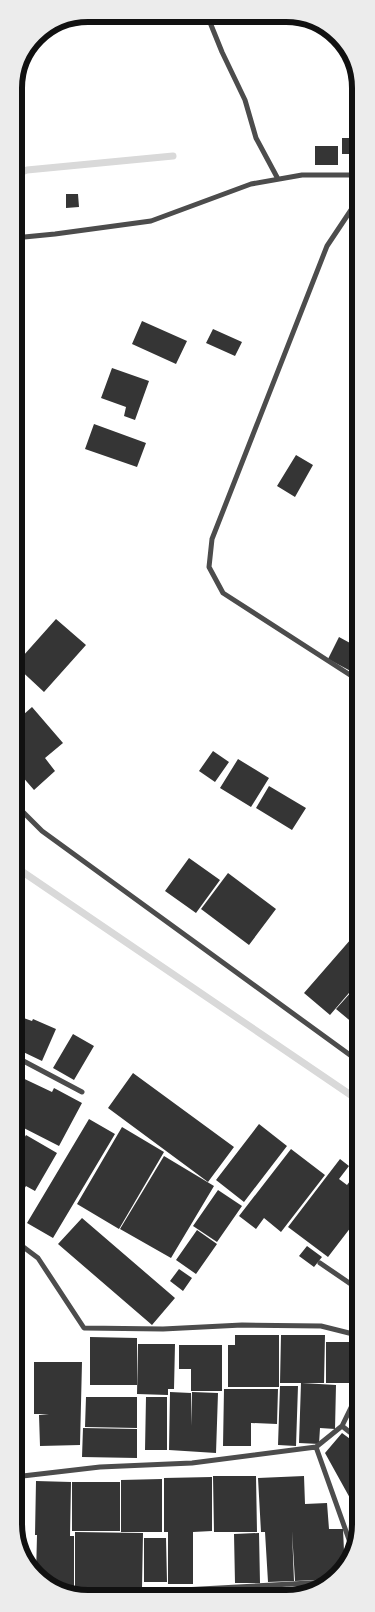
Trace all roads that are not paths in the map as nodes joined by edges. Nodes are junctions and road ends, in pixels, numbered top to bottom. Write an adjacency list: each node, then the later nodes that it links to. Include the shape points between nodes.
1 (210, 23): 3 (street, via 245,100 256,138)
2 (352, 174): 3 (street, via 302,174)
3 (278, 179): 5 (street, via 251,184 152,222)
4 (352, 208): 6 (street, via 327,246 212,539 209,567 223,593)
5 (23, 237)
6 (352, 676)
7 (23, 811): 8 (street, via 42,831)
8 (352, 1056)
9 (23, 1061): 10 (street)
10 (82, 1092)
11 (23, 1247): 14 (street, via 38,1258 84,1328 321,1326)
12 (320, 1263): 13 (street)
13 (352, 1284)
14 (352, 1334)
15 (352, 1405): 16 (street)
16 (342, 1426): 17 (street); 18 (street)
17 (352, 1434)
18 (316, 1446): 19 (street, via 192,1463 100,1467); 20 (street)
19 (23, 1476)
20 (350, 1542)
21 (317, 1583): 22 (street)
22 (182, 1590)

